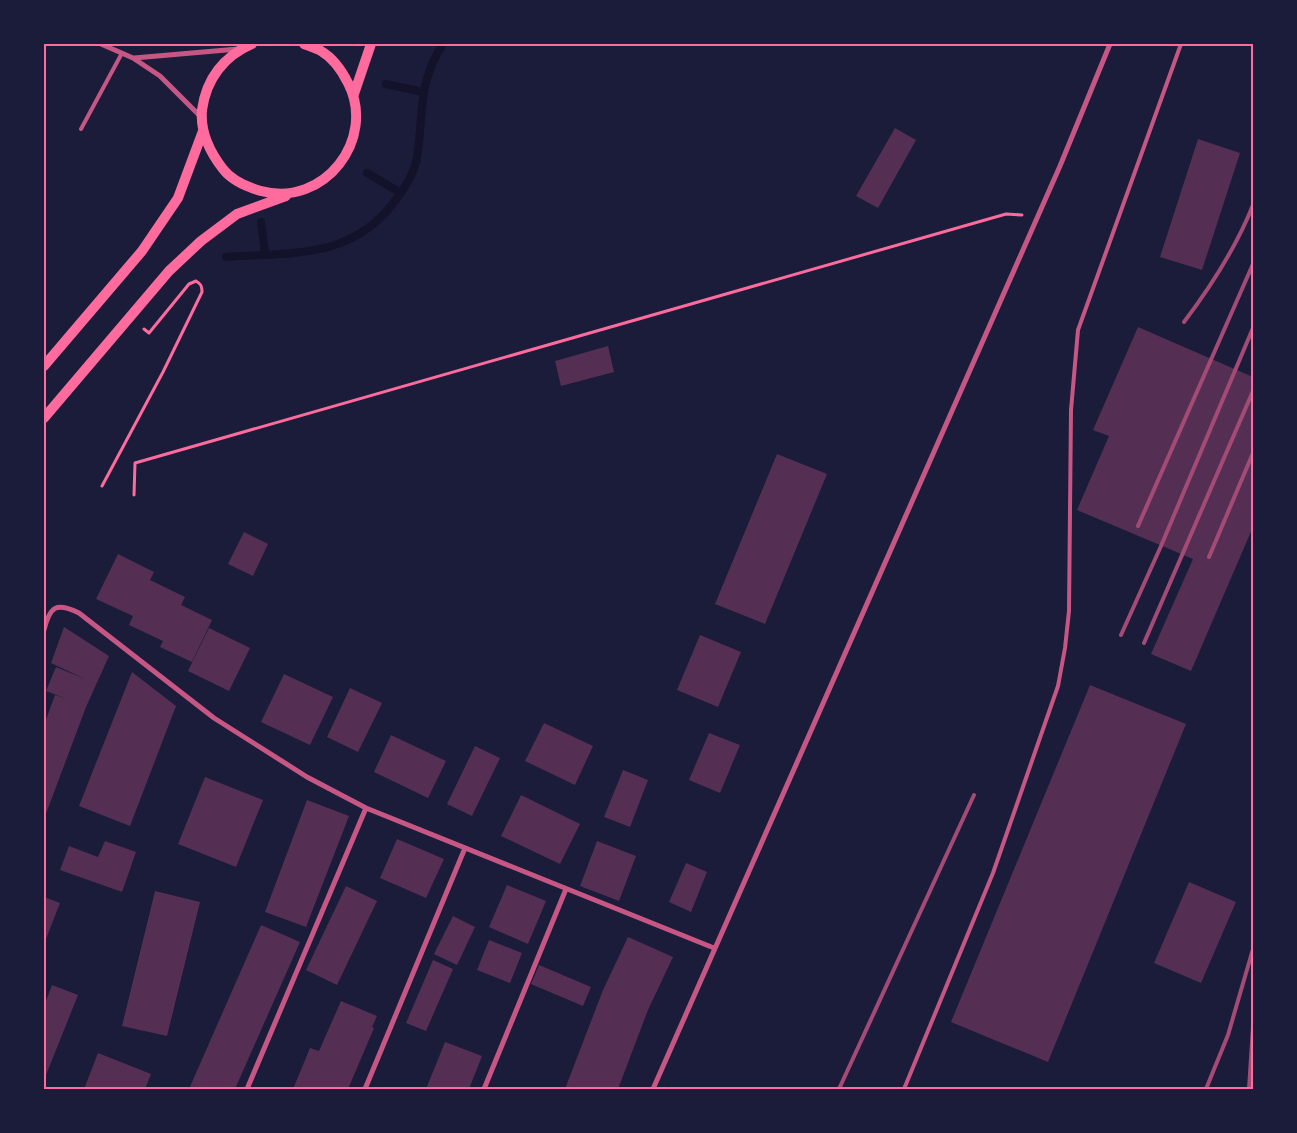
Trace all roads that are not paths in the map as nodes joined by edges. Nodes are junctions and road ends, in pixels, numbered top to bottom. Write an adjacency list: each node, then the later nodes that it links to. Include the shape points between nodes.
1 (101, 44): 8 (street)
2 (252, 44): 7 (main road)
3 (304, 44): 10 (main road, via 322,52 342,70)
4 (371, 44): 10 (main road)
5 (1110, 44): 21 (street, via 1037,217)
6 (1181, 44): 26 (lane, via 1078,330 1071,410 1069,611 1058,686 993,873)
7 (242, 48): 9 (street); 11 (main road, via 212,77 204,96)
8 (122, 53): 9 (street); 12 (lane)
9 (134, 58): 11 (street, via 160,76)
10 (354, 94): 14 (main road, via 357,120 352,145 339,166 319,183)
11 (201, 117): 13 (main road)
12 (81, 129)
13 (203, 131): 14 (main road, via 211,154 227,174 247,187 271,194); 15 (main road, via 178,198 142,251)
14 (296, 192): 16 (main road, via 237,214 201,240 169,271)
15 (44, 366)
16 (44, 418)
17 (44, 630): 18 (street, via 46,620 59,606 79,613 214,718 307,777)
18 (366, 808): 19 (street); 22 (street)
19 (465, 848): 20 (street); 23 (street)
20 (566, 889): 21 (street); 24 (street)
21 (714, 948): 25 (street)
22 (247, 1089)
23 (365, 1089)
24 (484, 1089)
25 (653, 1089)
26 (904, 1089)

